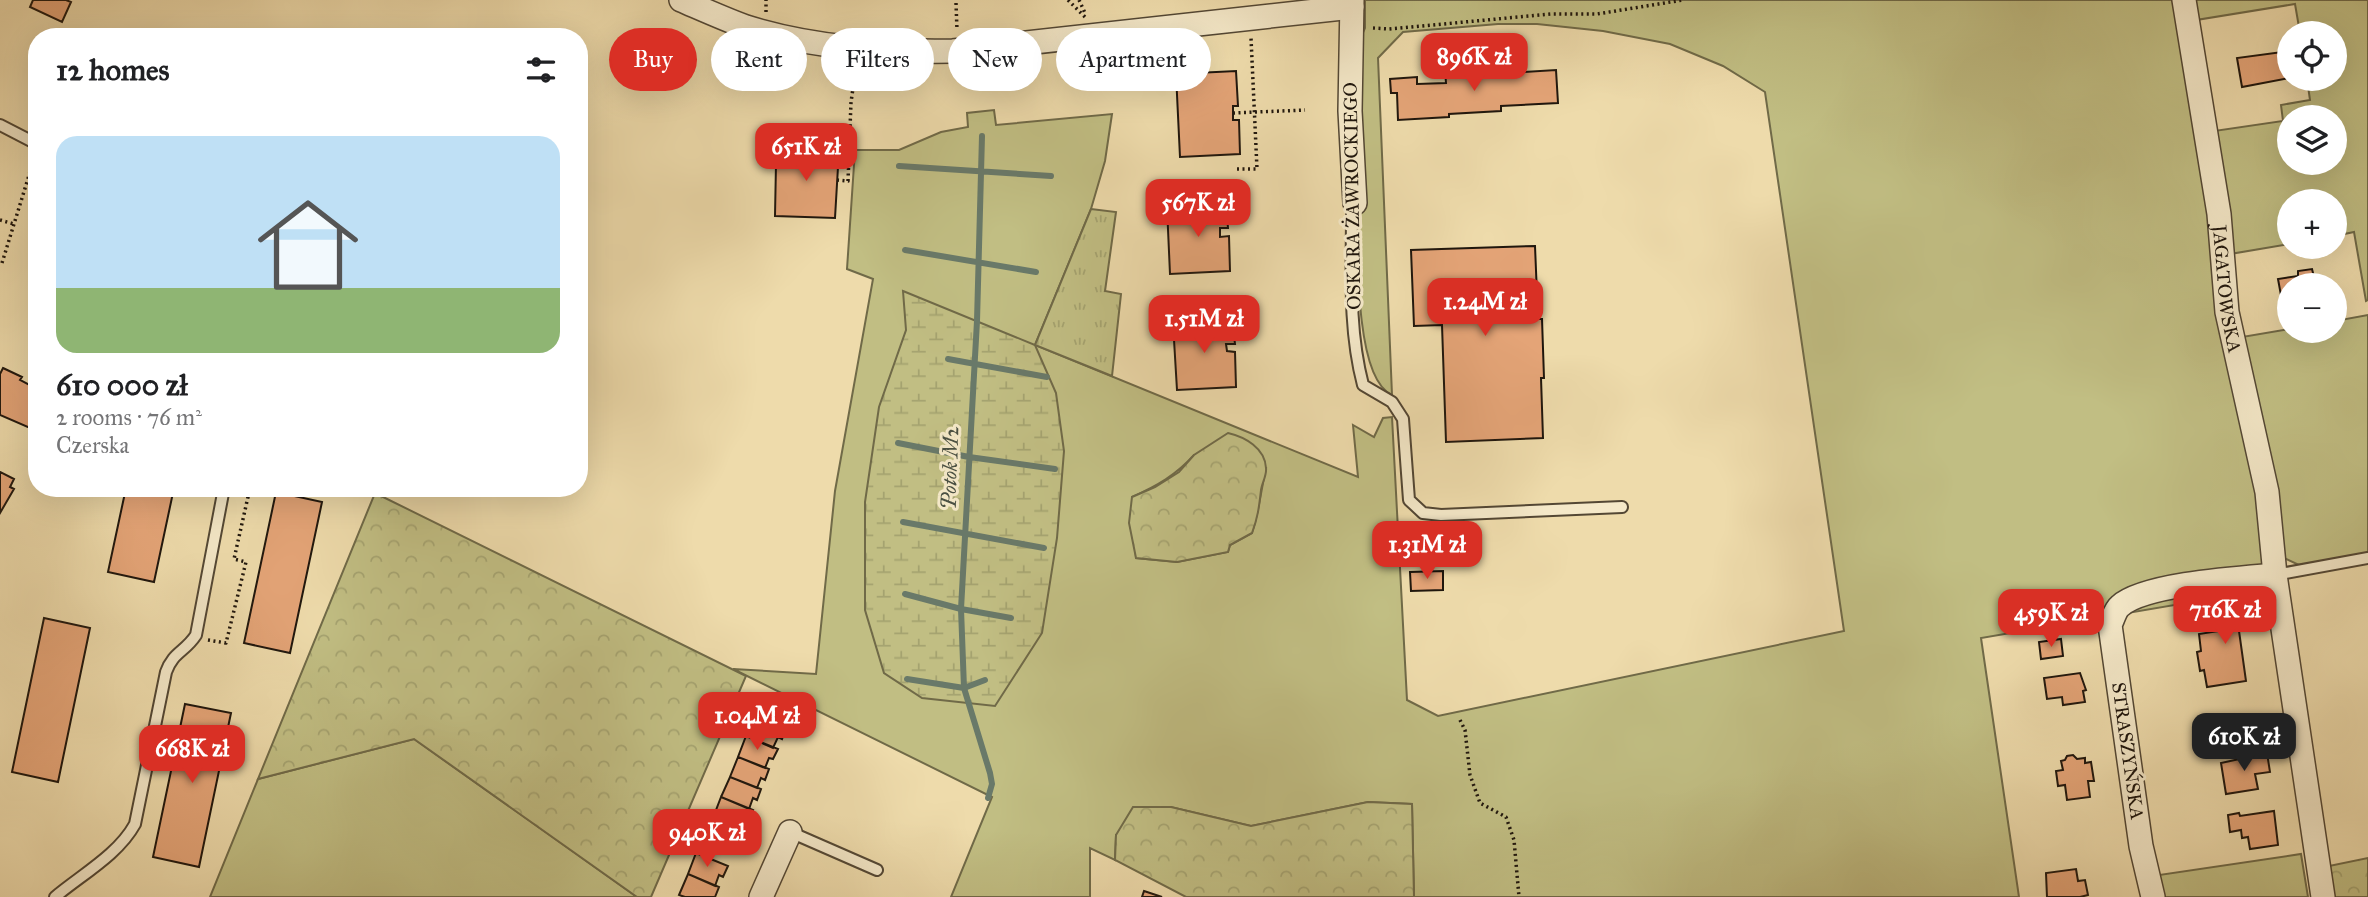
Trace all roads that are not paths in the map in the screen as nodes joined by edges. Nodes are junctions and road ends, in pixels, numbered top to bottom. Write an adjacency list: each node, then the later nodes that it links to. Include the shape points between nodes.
1 (681, 0): 3 (street, via 745,26 791,38 889,52 953,51)
2 (2184, 0): 10 (street, JAGATOWSKA, via 2219,214 2227,312 2267,492)
3 (1352, 4): 6 (street, OSKARA ŻAWROCKIEGO, via 1350,111)
4 (0, 125): 5 (lane)
5 (28, 139)
6 (1355, 204): 8 (lane, OSKARA ŻAWROCKIEGO, via 1352,293 1356,356 1363,385 1392,402 1403,419 1409,500 1423,513 1441,515)
7 (222, 497): 13 (lane, via 196,635 171,659 166,672 135,824 115,848)
8 (1622, 507)
9 (2368, 558): 10 (lane)
10 (2275, 575): 15 (street, STRASZYŃSKA, via 2221,579 2141,594 2118,606 2110,625); 16 (street, JAGATOWSKA)
11 (790, 832): 12 (lane); 14 (street)
12 (877, 870)
13 (55, 897)
14 (761, 897)
15 (2152, 897)
16 (2323, 897)

